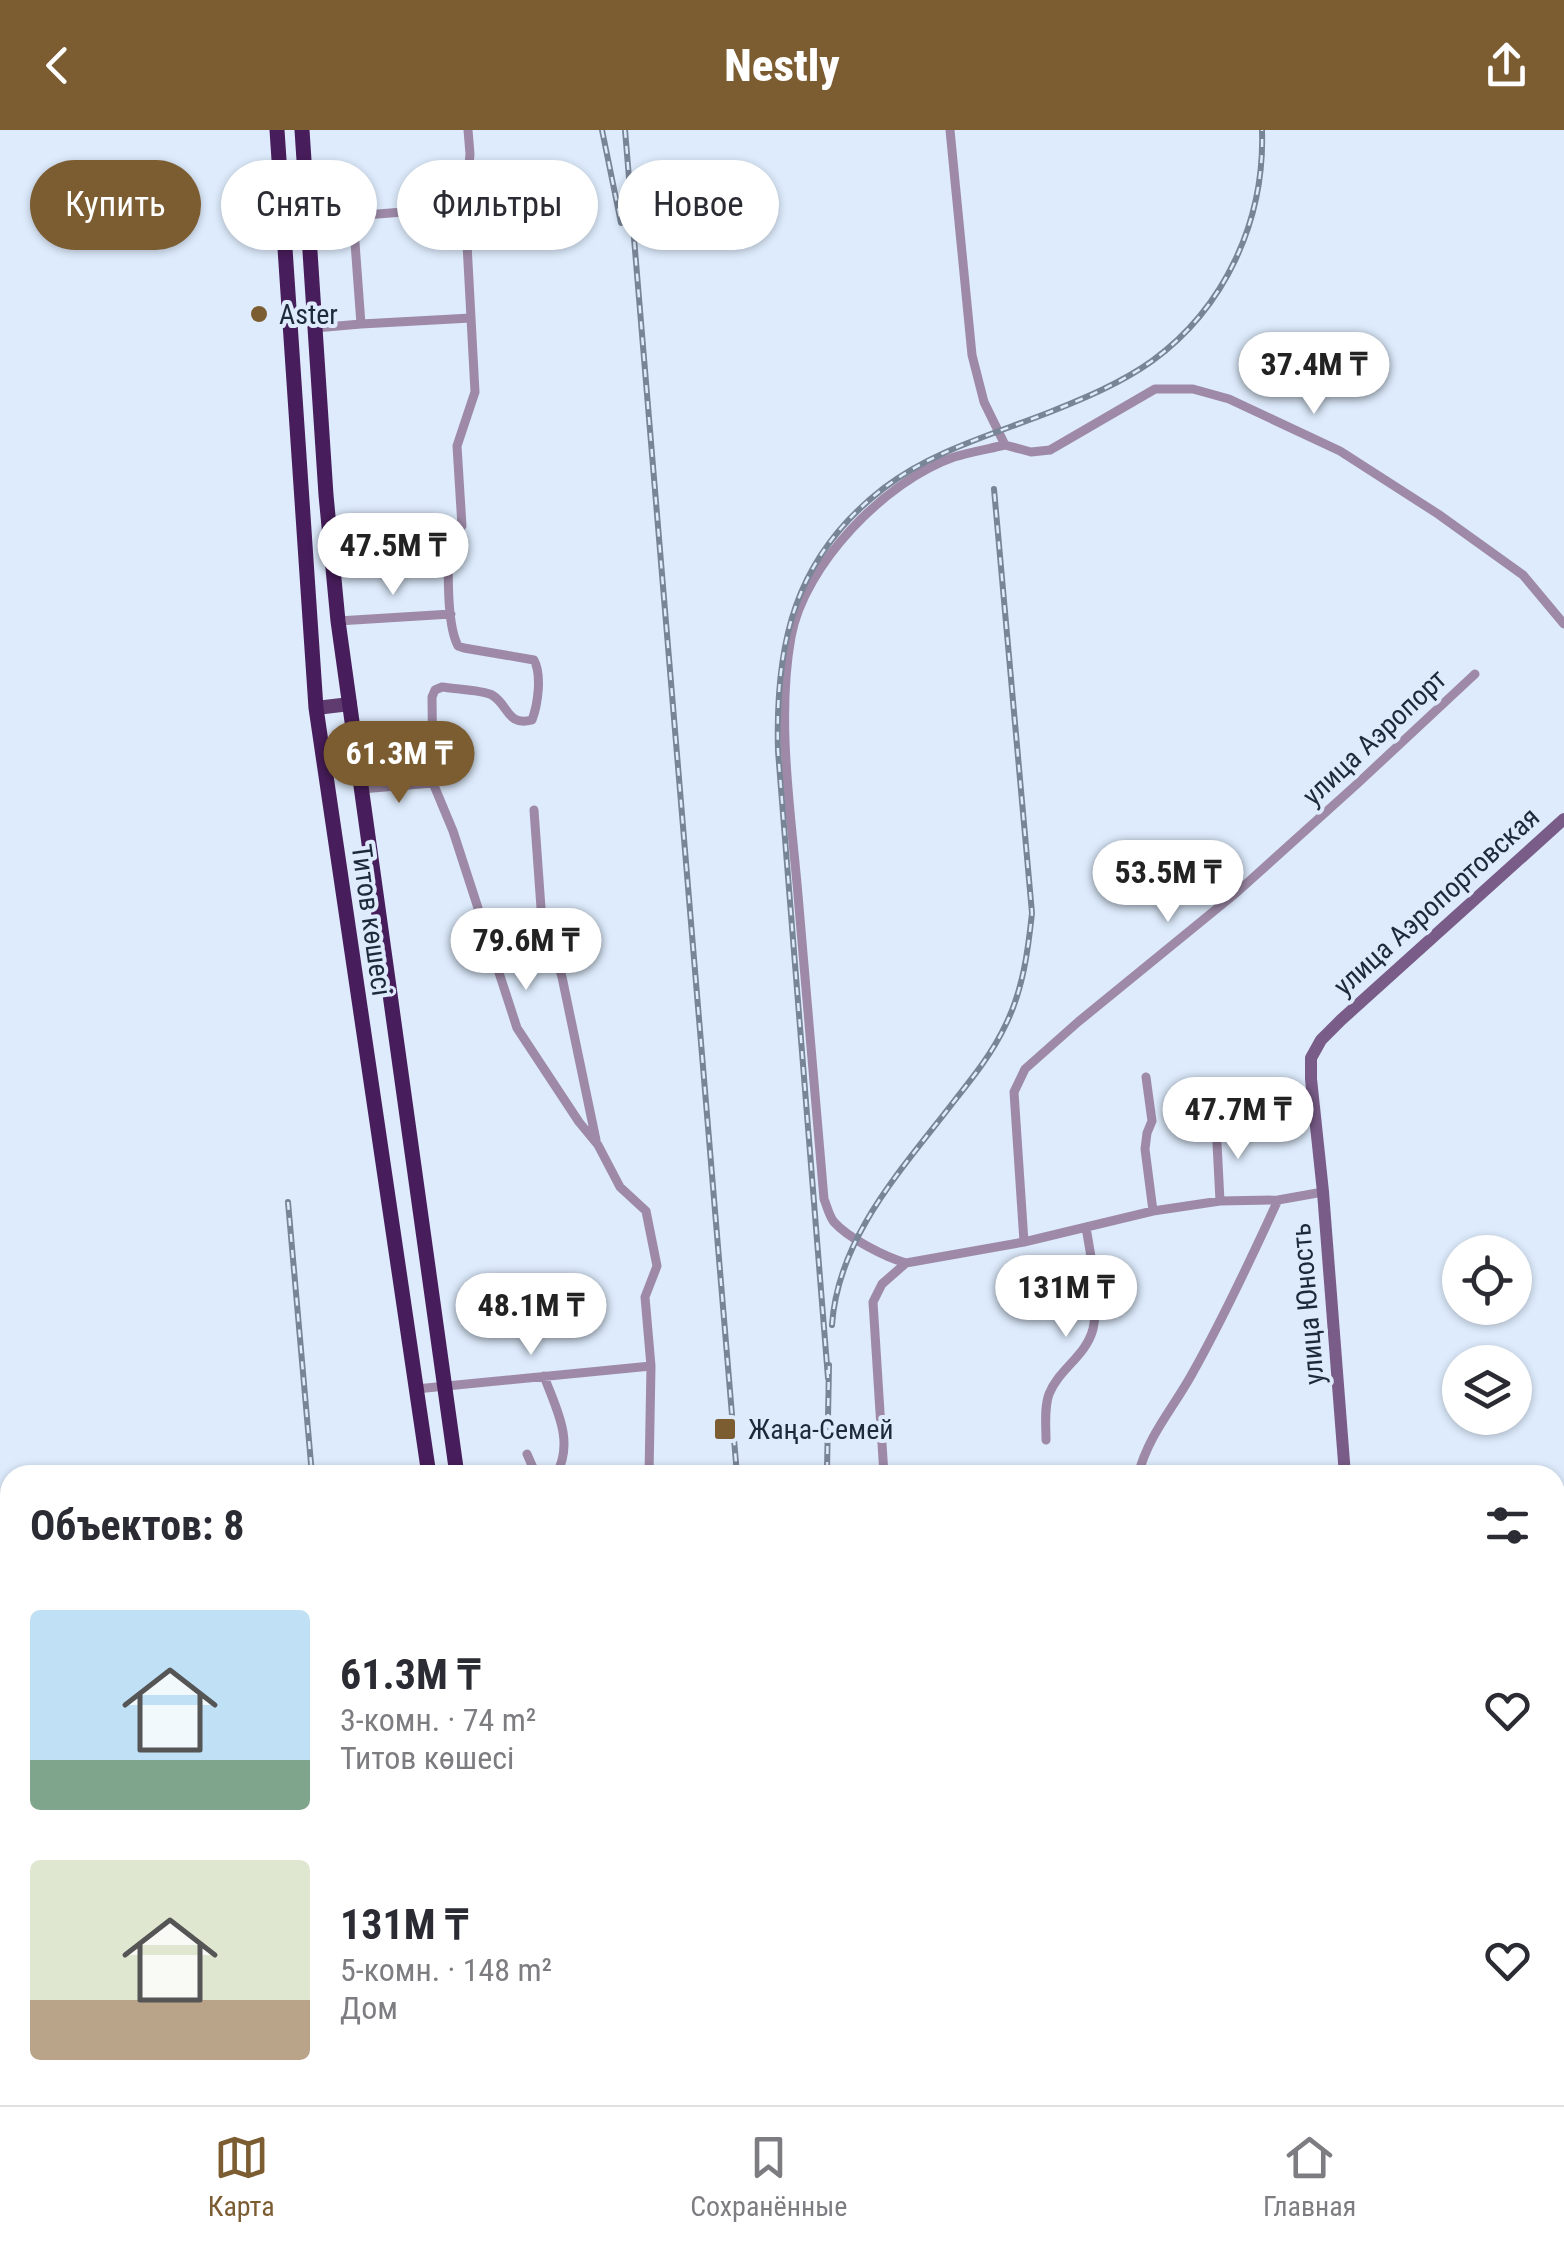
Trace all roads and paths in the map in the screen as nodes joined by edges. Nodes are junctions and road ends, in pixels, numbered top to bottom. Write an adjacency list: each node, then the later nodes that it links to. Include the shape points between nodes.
1 (277, 130): 19 (highway, Титов көшесі)
2 (302, 130): 5 (highway, Титов көшесі)
3 (468, 130): 6 (street)
4 (950, 130): 13 (street, via 972,355 984,402)
5 (304, 160)
6 (469, 160)
7 (310, 250): 12 (highway, Титов көшесі)
8 (356, 250): 11 (street)
9 (467, 250): 10 (street)
10 (471, 318): 11 (street); 14 (street, via 474,392 458,446 462,526 448,530)
11 (362, 324): 12 (street)
12 (315, 328): 15 (highway, Титов көшесі)
13 (1006, 445): 16 (street, via 1050,450 1155,389 1193,388 1229,398 1340,451 1438,514 1523,575); 34 (street, via 953,458 878,504 845,534 822,568 791,638 784,730 824,1199 832,1220)
14 (451, 614): 15 (street); 20 (street, via 458,646 537,663 535,713 526,723 492,694 436,690)
15 (338, 621): 18 (highway, Титов көшесі)
16 (1564, 624)
17 (1475, 674): 33 (street, улица Аэропорт, via 1236,892 1026,1069 1014,1092)
18 (350, 704): 19 (main road); 21 (highway, Титов көшесі)
19 (316, 708): 38 (highway, Титов көшесі)
20 (433, 784): 21 (street); 27 (street, via 518,1028)
21 (361, 789): 37 (highway, Титов көшесі)
22 (534, 810): 27 (street, via 540,908 562,977)
23 (1564, 820): 24 (street, улица Аэропортовская)
24 (1340, 1020): 28 (street, улица Юность, via 1311,1058)
25 (1146, 1077): 31 (street)
26 (1216, 1124): 30 (street)
27 (598, 1146): 35 (street, via 620,1187 646,1211 657,1266 646,1296)
28 (1323, 1192): 29 (street); 48 (street, улица Юность)
29 (1278, 1200): 30 (street); 47 (street)
30 (1220, 1201): 31 (street)
31 (1153, 1211): 32 (street)
32 (1086, 1227): 33 (street); 39 (street, via 1092,1332 1052,1388)
33 (1024, 1242): 34 (street)
34 (906, 1263): 46 (street, via 882,1284 874,1302)
35 (650, 1366): 36 (street); 45 (street)
36 (544, 1376): 37 (street); 44 (street, via 564,1431)
37 (444, 1386): 38 (street); 42 (highway, Титов көшесі)
38 (416, 1390): 41 (highway, Титов көшесі)
39 (1046, 1440)
40 (526, 1454): 43 (street)
41 (428, 1465)
42 (455, 1465)
43 (532, 1465)
44 (560, 1465)
45 (649, 1465)
46 (883, 1465)
47 (1141, 1465)
48 (1344, 1465)

